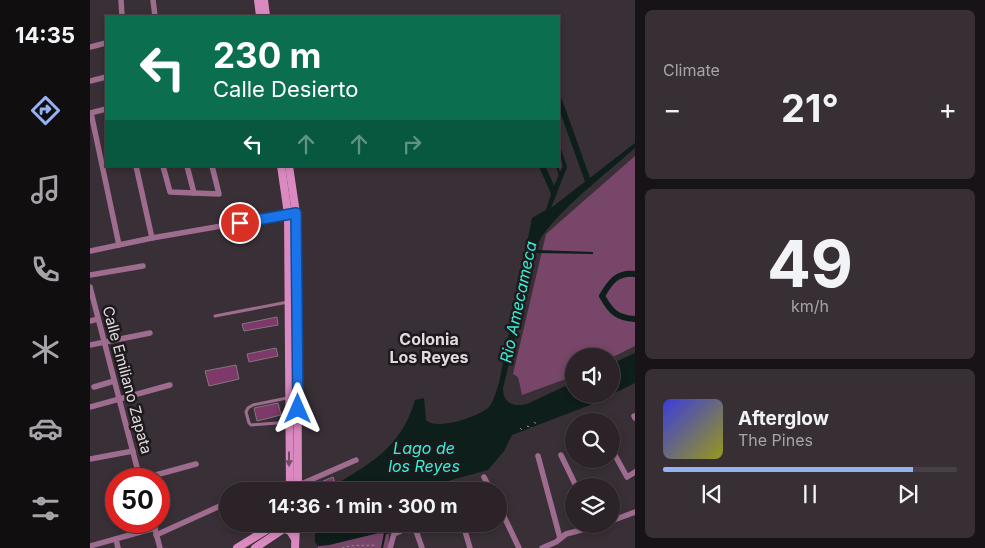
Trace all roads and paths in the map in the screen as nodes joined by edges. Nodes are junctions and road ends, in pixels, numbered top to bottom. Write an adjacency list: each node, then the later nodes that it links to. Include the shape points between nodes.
1 (121, 0): 5 (street)
2 (153, 0): 6 (street)
3 (258, 0): 7 (main road)
4 (264, 0): 8 (main road)
5 (122, 15)
6 (155, 15)
7 (260, 15)
8 (266, 15)
9 (105, 43): 10 (street)
10 (90, 47)
11 (105, 77): 12 (street)
12 (90, 81)
13 (105, 109): 14 (street)
14 (90, 113): 25 (street)
15 (136, 167): 24 (street)
16 (162, 167): 22 (street, via 170,192)
17 (187, 167): 22 (street)
18 (212, 167): 22 (street, via 219,194)
19 (281, 167): 21 (main road)
20 (289, 167): 21 (main road)
21 (288, 188): 23 (main road)
22 (194, 193)
23 (292, 214): 24 (street); 27 (main road); 28 (main road)
24 (152, 238): 25 (street)
25 (119, 245): 26 (street)
26 (90, 251)
27 (288, 257): 28 (main road); 32 (main road)
28 (297, 257): 32 (main road)
29 (143, 266): 30 (street)
30 (90, 275)
31 (90, 287): 34 (street, Calle Emiliano Zapata)
32 (293, 302): 33 (lane); 42 (main road)
33 (216, 316)
34 (98, 319): 35 (street); 37 (street, Calle Emiliano Zapata)
35 (90, 321)
36 (150, 332): 37 (street)
37 (103, 342): 38 (street); 39 (street, Calle Emiliano Zapata)
38 (90, 345)
39 (114, 381): 41 (street); 43 (street, Calle Emiliano Zapata)
40 (170, 385): 43 (street)
41 (94, 387)
42 (293, 396): 45 (main road); 45 (lane, via 253,405 246,412 251,424)
43 (119, 400): 44 (street); 52 (street, Calle Emiliano Zapata)
44 (90, 407)
45 (294, 422): 64 (main road, one-way to 64); 65 (main road)
46 (534, 422): 47 (path)
47 (538, 425)
48 (527, 426): 50 (path)
49 (520, 428): 51 (path)
50 (532, 428)
51 (523, 431)
52 (133, 451): 55 (street); 59 (street, Calle Emiliano Zapata)
53 (561, 455): 63 (street)
54 (538, 456): 81 (street)
55 (90, 459)
56 (356, 460): 66 (street)
57 (196, 464): 60 (street)
58 (620, 464): 61 (street, via 627,477)
59 (138, 468)
60 (170, 471)
61 (635, 474)
62 (484, 477): 67 (street)
63 (572, 478)
64 (291, 482)
65 (298, 482)
66 (310, 482)
67 (486, 482)
68 (219, 506): 72 (street)
69 (635, 512): 70 (street)
70 (620, 518)
71 (507, 523): 95 (street)
72 (170, 526)
73 (262, 532): 88 (main road)
74 (279, 532): 89 (main road)
75 (292, 532): 83 (main road)
76 (295, 532): 83 (main road)
77 (465, 532): 94 (street)
78 (150, 533): 82 (street)
79 (156, 533): 87 (street)
80 (569, 533): 81 (street)
81 (560, 538): 96 (street)
82 (116, 539): 85 (street); 86 (street)
83 (295, 539): 90 (main road)
84 (376, 545): 91 (path, via 354,544)
85 (90, 546)
86 (118, 548)
87 (160, 548)
88 (237, 548)
89 (255, 548)
90 (295, 548)
91 (342, 548)
92 (390, 548): 93 (street, via 394,534 414,525)
93 (422, 548)
94 (470, 548)
95 (519, 548)
96 (542, 548)

